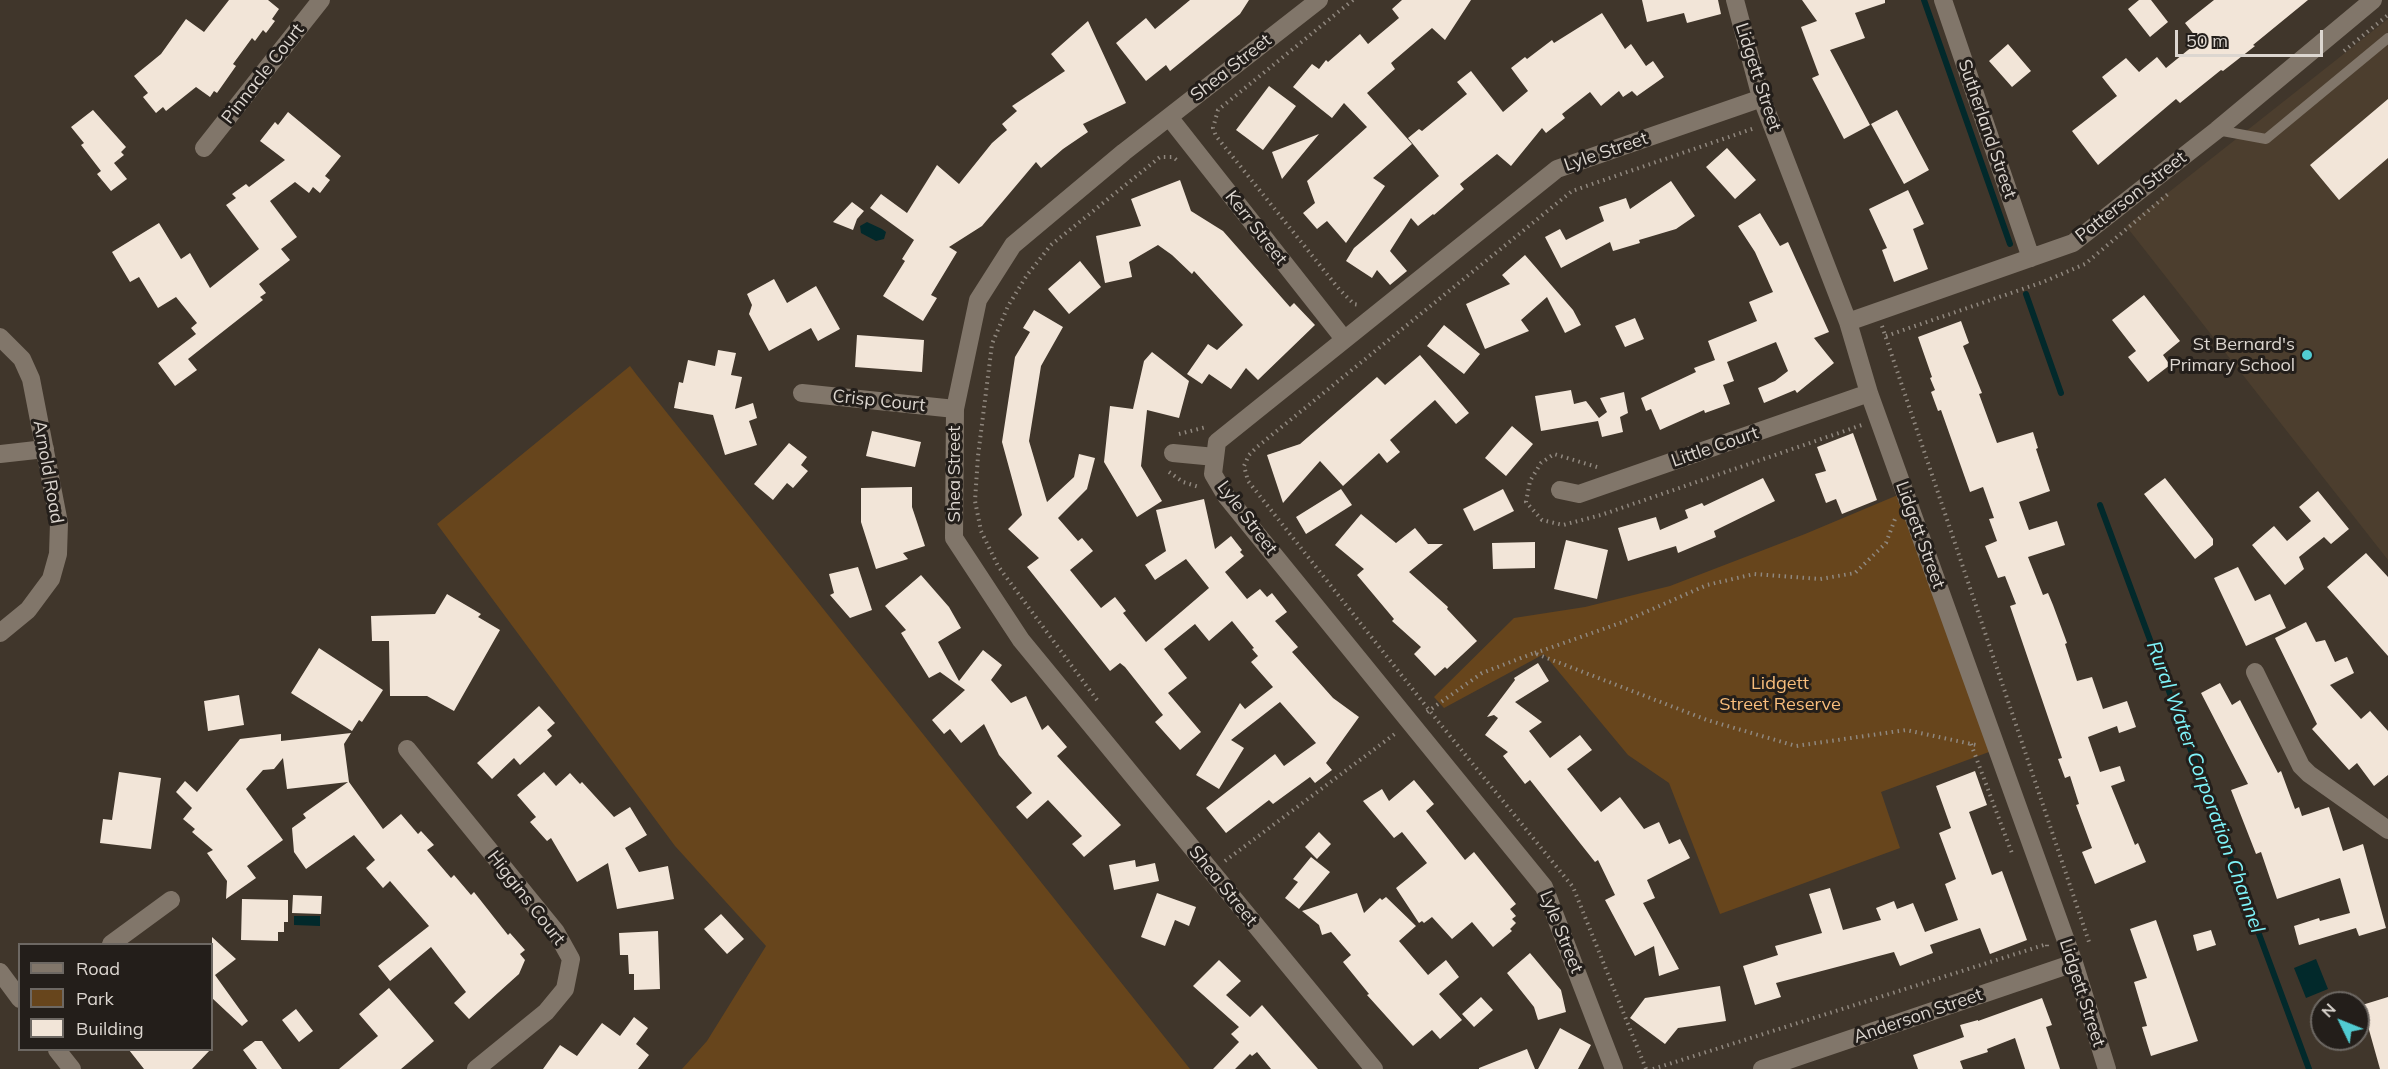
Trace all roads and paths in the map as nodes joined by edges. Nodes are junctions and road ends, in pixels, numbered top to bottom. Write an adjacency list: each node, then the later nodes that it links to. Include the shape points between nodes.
1 (321, 0): 11 (street, Pinnacle Court)
2 (1319, 0): 9 (street, Shea Street)
3 (1353, 0): 14 (path, via 1218,110 1213,128)
4 (1735, 0): 8 (street, Lidgett Street)
5 (1943, 0): 13 (street, Sutherland Street)
6 (2373, 0): 10 (street, Patterson Street)
7 (2388, 38): 10 (lane, via 2266,139)
8 (1762, 98): 16 (street, Lidgett Street); 18 (street, Lyle Street, via 1557,168)
9 (1169, 117): 18 (street, Kerr Street); 21 (street, Shea Street, via 1013,245 978,300)
10 (2217, 130): 13 (street, Patterson Street, via 2073,243)
11 (204, 148)
12 (1181, 164): 34 (path, via 1173,157 1160,157 1051,245 1008,306 992,344 975,501 981,531 998,566)
13 (2031, 258): 15 (street, Patterson Street)
14 (1339, 289)
15 (1877, 312): 16 (street, Patterson Street); 46 (path)
16 (1848, 322): 20 (street, Lidgett Street)
17 (0, 337): 24 (street, Arnold Road, via 22,359 31,379)
18 (1344, 339): 26 (street, Lyle Street, via 1216,442)
19 (802, 393): 21 (street, Crisp Court)
20 (1869, 393): 29 (street, Little Court, via 1579,494); 30 (street, Lidgett Street)
21 (956, 409): 54 (street, Shea Street, via 954,538 1021,640)
22 (1209, 427): 23 (path, via 1190,430)
23 (1172, 445): 26 (street)
24 (45, 449): 25 (street); 31 (street, Arnold Road, via 59,523 58,554 51,579 28,609)
25 (0, 454)
26 (1215, 457): 35 (street, Lyle Street, via 1213,474 1226,496)
27 (1167, 470): 28 (path, via 1183,482)
28 (1203, 489)
29 (1560, 490)
30 (1905, 492): 32 (path, via 1886,543 1855,573 1820,579 1754,574 1707,585 1623,622); 38 (street, Lidgett Street)
31 (0, 633)
32 (1534, 653): 35 (path, via 1482,673); 36 (path, via 1707,720 1796,746 1906,730)
33 (2255, 672): 39 (street, via 2301,766)
34 (1102, 706)
35 (1412, 723): 41 (path); 55 (street, Lyle Street, via 1544,886)
36 (1971, 744): 38 (path); 42 (path)
37 (407, 749): 53 (street, Higgins Court, via 556,932 571,959 565,989 546,1012)
38 (1997, 749): 47 (street, Lidgett Street)
39 (2388, 830)
40 (1217, 852): 41 (path)
41 (1225, 861): 43 (path)
42 (2017, 866)
43 (1232, 870)
44 (171, 900): 45 (street)
45 (114, 943)
46 (2089, 945)
47 (2074, 963): 48 (street, Anderson Street); 58 (street, Lidgett Street)
48 (2051, 970): 56 (path, via 2047,944); 57 (street, Anderson Street)
49 (0, 972): 50 (street)
50 (18, 996)
51 (58, 1051): 52 (street)
52 (72, 1069)
53 (476, 1069)
54 (1374, 1069)
55 (1614, 1069)
56 (1653, 1069)
57 (1762, 1069)
58 (2107, 1069)

